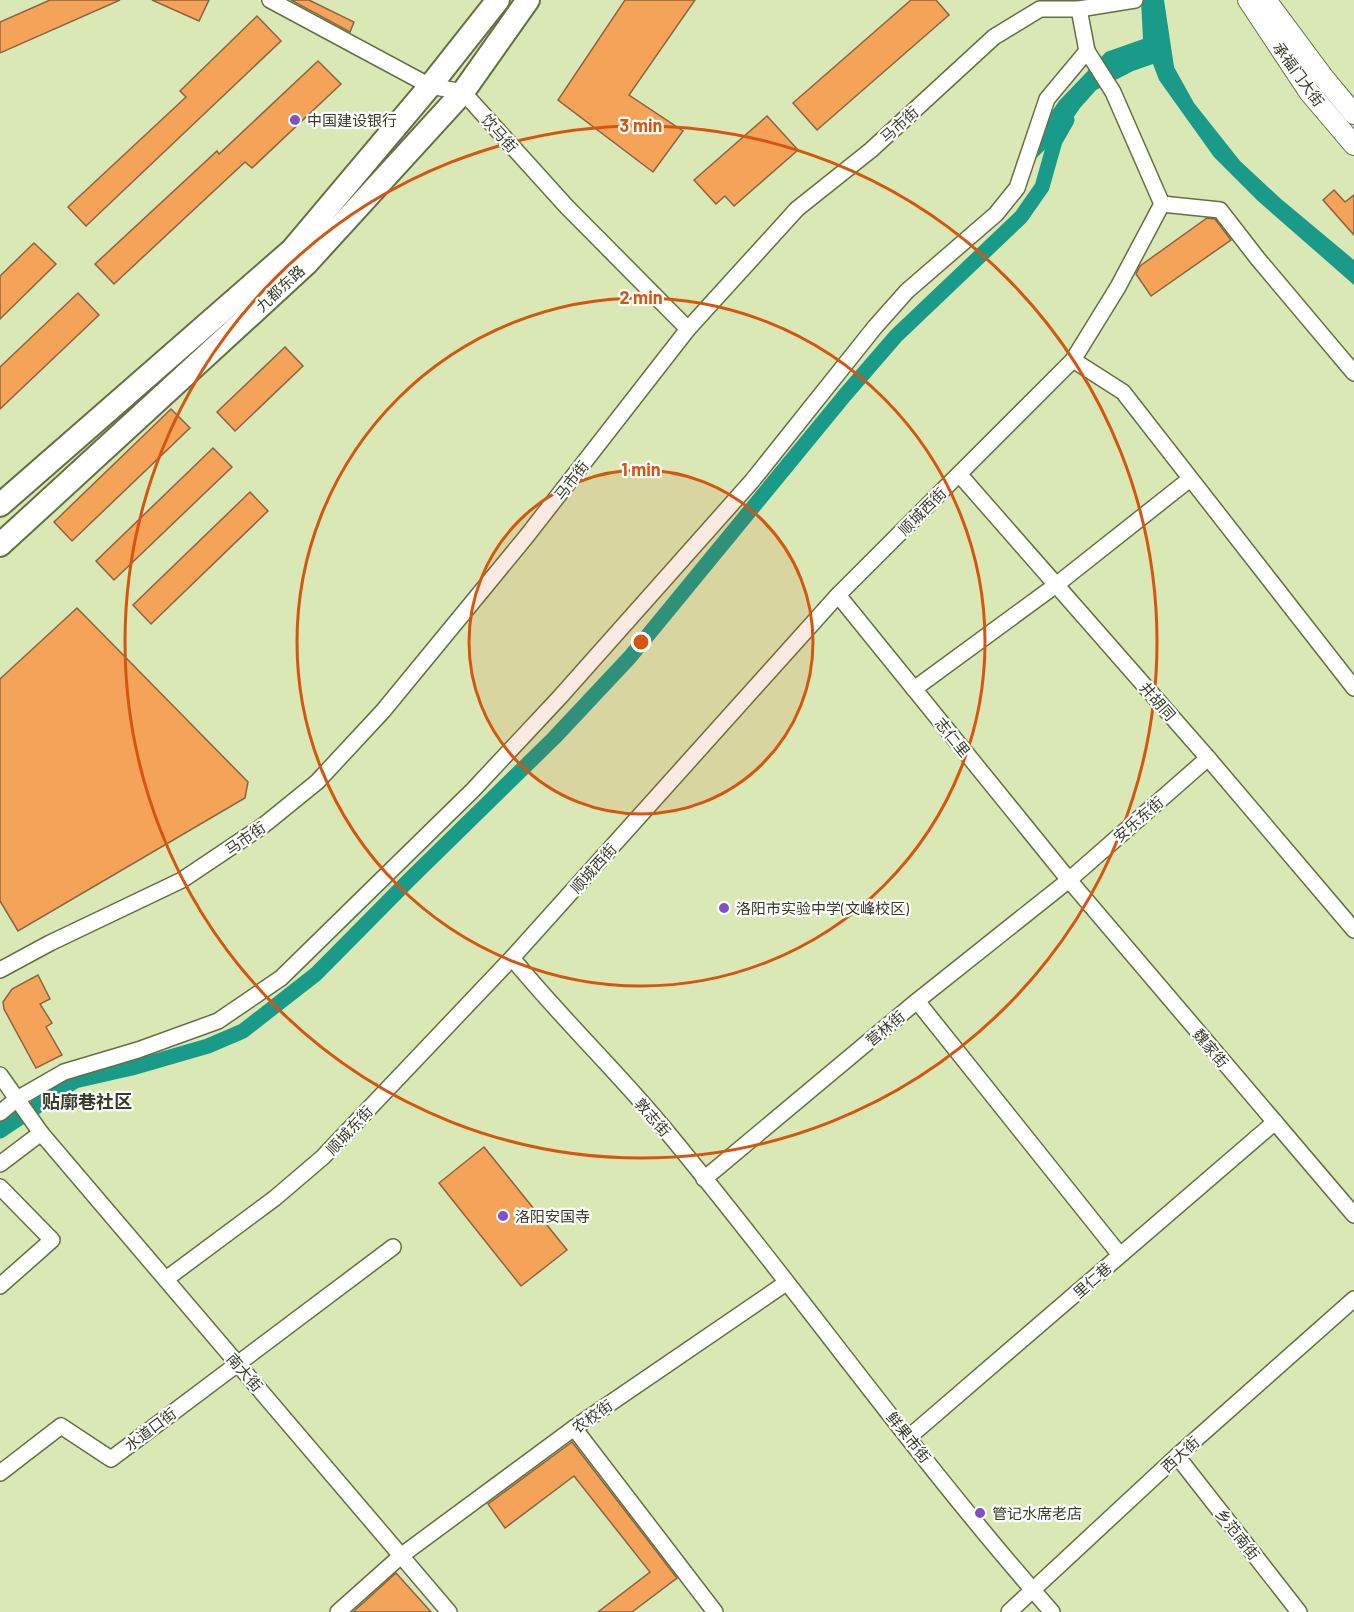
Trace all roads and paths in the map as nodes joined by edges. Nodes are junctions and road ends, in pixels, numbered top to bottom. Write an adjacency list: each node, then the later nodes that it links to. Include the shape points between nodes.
1 (270, 0): 9 (street)
2 (498, 0): 9 (highway, 九都东路)
3 (528, 0): 10 (highway, 九都东路)
4 (1248, 0): 12 (main road, 承福门大街, via 1309,92)
5 (1266, 0): 11 (main road, 承福门大街)
6 (1129, 1): 7 (street, 马市街)
7 (1079, 9): 8 (street); 14 (street, 马市街, via 1040,9 994,37 871,150 797,209)
8 (1088, 51): 13 (street, via 1113,92); 32 (street, via 1047,99 1017,188 996,214 907,291 752,482 560,697 473,790 282,978 218,1021 64,1072)
9 (430, 86): 10 (street); 19 (highway, 九都东路, via 292,250)
10 (463, 92): 14 (street, 饮马街, via 567,207); 20 (highway, 九都东路, via 306,264)
11 (1354, 114)
12 (1354, 145)
13 (1162, 204): 15 (street, 顺城西街); 16 (street, via 1220,210)
14 (688, 329): 29 (street, 马市街, via 526,537 383,711 318,782 264,825 182,880)
15 (1073, 360): 17 (street, 顺城西街); 18 (street, via 1123,392)
16 (1354, 373)
17 (959, 474): 21 (street, 井胡同); 22 (street, 顺城西街)
18 (1190, 479): 21 (street); 23 (street)
19 (0, 505)
20 (0, 545)
21 (1056, 585): 24 (street); 25 (street, 井胡同)
22 (838, 595): 24 (street, 志仁里); 28 (street, 顺城西街)
23 (1354, 688)
24 (914, 689): 26 (street, 志仁里)
25 (1208, 759): 26 (street, 安乐东街); 27 (street, 井胡同)
26 (1069, 880): 30 (street, 营林街); 34 (street, 魏家街)
27 (1354, 930)
28 (512, 958): 37 (street, 敦志街, via 663,1126); 42 (street, 顺城东街, via 324,1157)
29 (0, 970)
30 (916, 1001): 37 (street, 营林街); 41 (street)
31 (0, 1076): 32 (street, 南大街)
32 (16, 1099): 33 (street); 35 (street, 南大街)
33 (0, 1113)
34 (1275, 1122): 39 (street, 魏家街); 41 (street, 里仁巷)
35 (40, 1133): 36 (street); 42 (street, 南大街)
36 (0, 1164)
37 (704, 1179): 43 (street, 敦志街)
38 (0, 1187): 44 (street, via 52,1240)
39 (1354, 1215)
40 (393, 1247): 46 (street)
41 (1120, 1255): 48 (street, 里仁巷)
42 (166, 1279): 46 (street, 南大街)
43 (786, 1283): 47 (street, 农校街); 48 (street, 鲜果市街)
44 (0, 1286)
45 (1354, 1299): 49 (street, 西大街)
46 (237, 1363): 50 (street, 水道口街, via 111,1458 61,1426); 51 (street, 南大街)
47 (574, 1428): 51 (street, 农校街); 55 (street)
48 (909, 1437): 52 (street, 鲜果市街)
49 (1177, 1456): 52 (street, 西大街); 58 (street, 乡范南街)
50 (0, 1473)
51 (402, 1555): 53 (street, 农校街); 54 (street, 南大街)
52 (1033, 1590): 56 (street, 西大街); 57 (street, 鲜果市街)
53 (338, 1612)
54 (448, 1612)
55 (715, 1612)
56 (1009, 1612)
57 (1052, 1612)
58 (1299, 1612)

